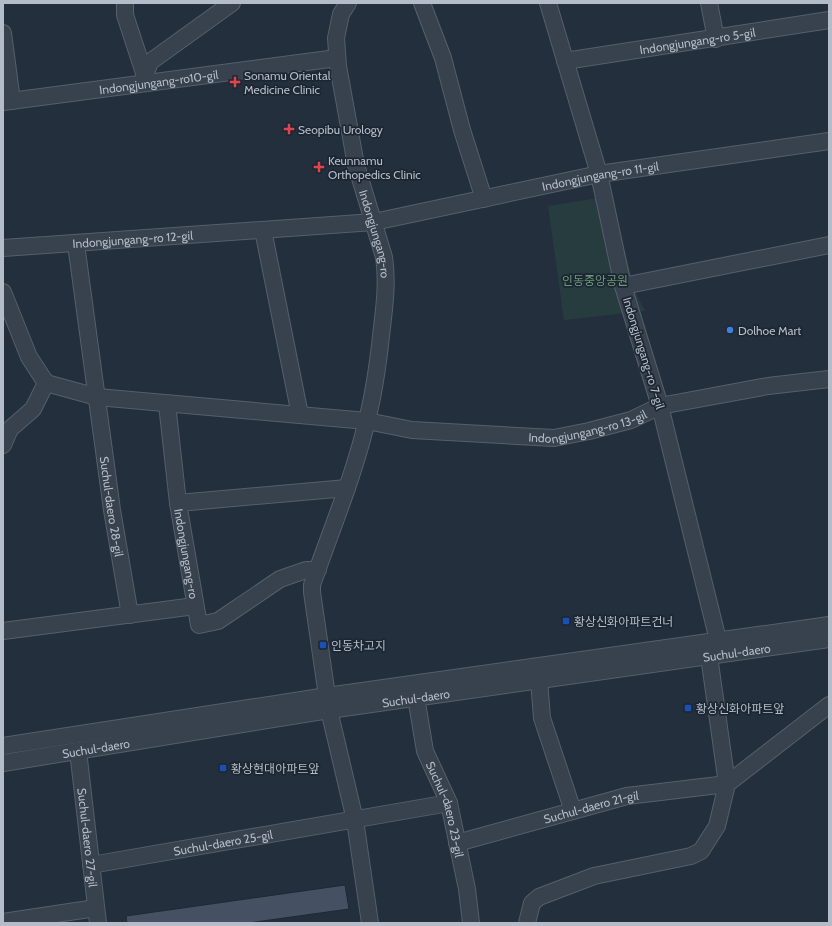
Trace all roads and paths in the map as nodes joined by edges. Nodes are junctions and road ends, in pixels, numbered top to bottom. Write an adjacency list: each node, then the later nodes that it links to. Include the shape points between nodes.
1 (125, 3): 12 (street, via 125,15)
2 (232, 3): 12 (street, via 150,62)
3 (348, 3): 10 (street, Indongjungang-ro, via 341,14 336,38)
4 (422, 3): 16 (street, via 443,58)
5 (548, 3): 11 (street, Indongjungang-ro 7-gil)
6 (709, 3): 9 (street)
7 (829, 20): 9 (street, Indongjungang-ro 5-gil)
8 (3, 33): 13 (street)
9 (716, 39): 11 (street, Indongjungang-ro 5-gil)
10 (338, 58): 12 (street, Indongjungang-ro10-gil); 17 (street, Indongjungang-ro, via 356,165)
11 (565, 61): 15 (street, Indongjungang-ro 7-gil)
12 (144, 80): 13 (street, Indongjungang-ro10-gil)
13 (7, 102)
14 (829, 141): 15 (street, Indongjungang-ro 11-gil)
15 (599, 174): 16 (street, Indongjungang-ro 11-gil); 22 (street, Indongjungang-ro 7-gil)
16 (484, 199): 17 (street, Indongjungang-ro 11-gil)
17 (374, 222): 18 (street, Indongjungang-ro 12-gil); 30 (street, Indongjungang-ro, via 386,271 377,367)
18 (262, 230): 19 (street, Indongjungang-ro 12-gil); 29 (street)
19 (76, 244): 21 (street, Indongjungang-ro 12-gil); 26 (street, Suchul-daero 28-gil)
20 (829, 245): 22 (street)
21 (3, 248)
22 (623, 286): 28 (street, Indongjungang-ro 7-gil)
23 (3, 292): 25 (street, via 29,357)
24 (829, 379): 28 (street, Indongjungang-ro 13-gil, via 768,386)
25 (46, 383): 26 (street); 31 (street, via 33,409 10,429)
26 (97, 398): 27 (street); 36 (street, Suchul-daero 28-gil, via 112,510)
27 (167, 404): 29 (street); 33 (street, Indongjungang-ro)
28 (660, 406): 30 (street, Indongjungang-ro 13-gil, via 631,420 554,438 412,430); 40 (street, Indongjungang-ro 7-gil)
29 (300, 415): 30 (street)
30 (367, 421): 32 (street, Indongjungang-ro)
31 (3, 445)
32 (346, 488): 33 (street, Indongjungang-ro); 34 (street, Indongjungang-ro)
33 (178, 503): 35 (street, Indongjungang-ro)
34 (318, 570): 35 (street, Indongjungang-ro, via 306,570 280,579 218,621 199,625); 44 (street, Indongjungang-ro, via 312,585 312,600)
35 (195, 606): 36 (street)
36 (130, 615): 38 (street)
37 (829, 625): 40 (street, Suchul-daero)
38 (3, 631)
39 (829, 639): 41 (street, Suchul-daero)
40 (718, 640): 41 (street); 44 (street, Suchul-daero)
41 (709, 656): 42 (street, Suchul-daero); 49 (street)
42 (539, 680): 43 (street, Suchul-daero); 51 (street, via 542,718)
43 (416, 697): 44 (street, Suchul-daero); 50 (street, Suchul-daero 23-gil, via 425,751)
44 (328, 703): 46 (street, Suchul-daero); 47 (street, Suchul-daero); 52 (street)
45 (829, 705): 49 (street)
46 (4, 742)
47 (78, 751): 48 (street, Suchul-daero); 54 (street, Suchul-daero 27-gil)
48 (3, 763)
49 (728, 784): 51 (street, Suchul-daero 21-gil, via 627,796); 59 (street, via 717,826 701,851 691,856 594,876 540,897 532,903)
50 (449, 803): 52 (street, Suchul-daero 25-gil); 53 (street, Suchul-daero 23-gil)
51 (573, 811): 53 (street, Suchul-daero 21-gil)
52 (355, 820): 54 (street, Suchul-daero 25-gil); 57 (street)
53 (457, 843): 58 (street, Suchul-daero 23-gil)
54 (91, 865): 55 (street, Suchul-daero 27-gil)
55 (97, 915): 56 (street)
56 (3, 922)
57 (370, 923)
58 (471, 923)
59 (527, 923)

